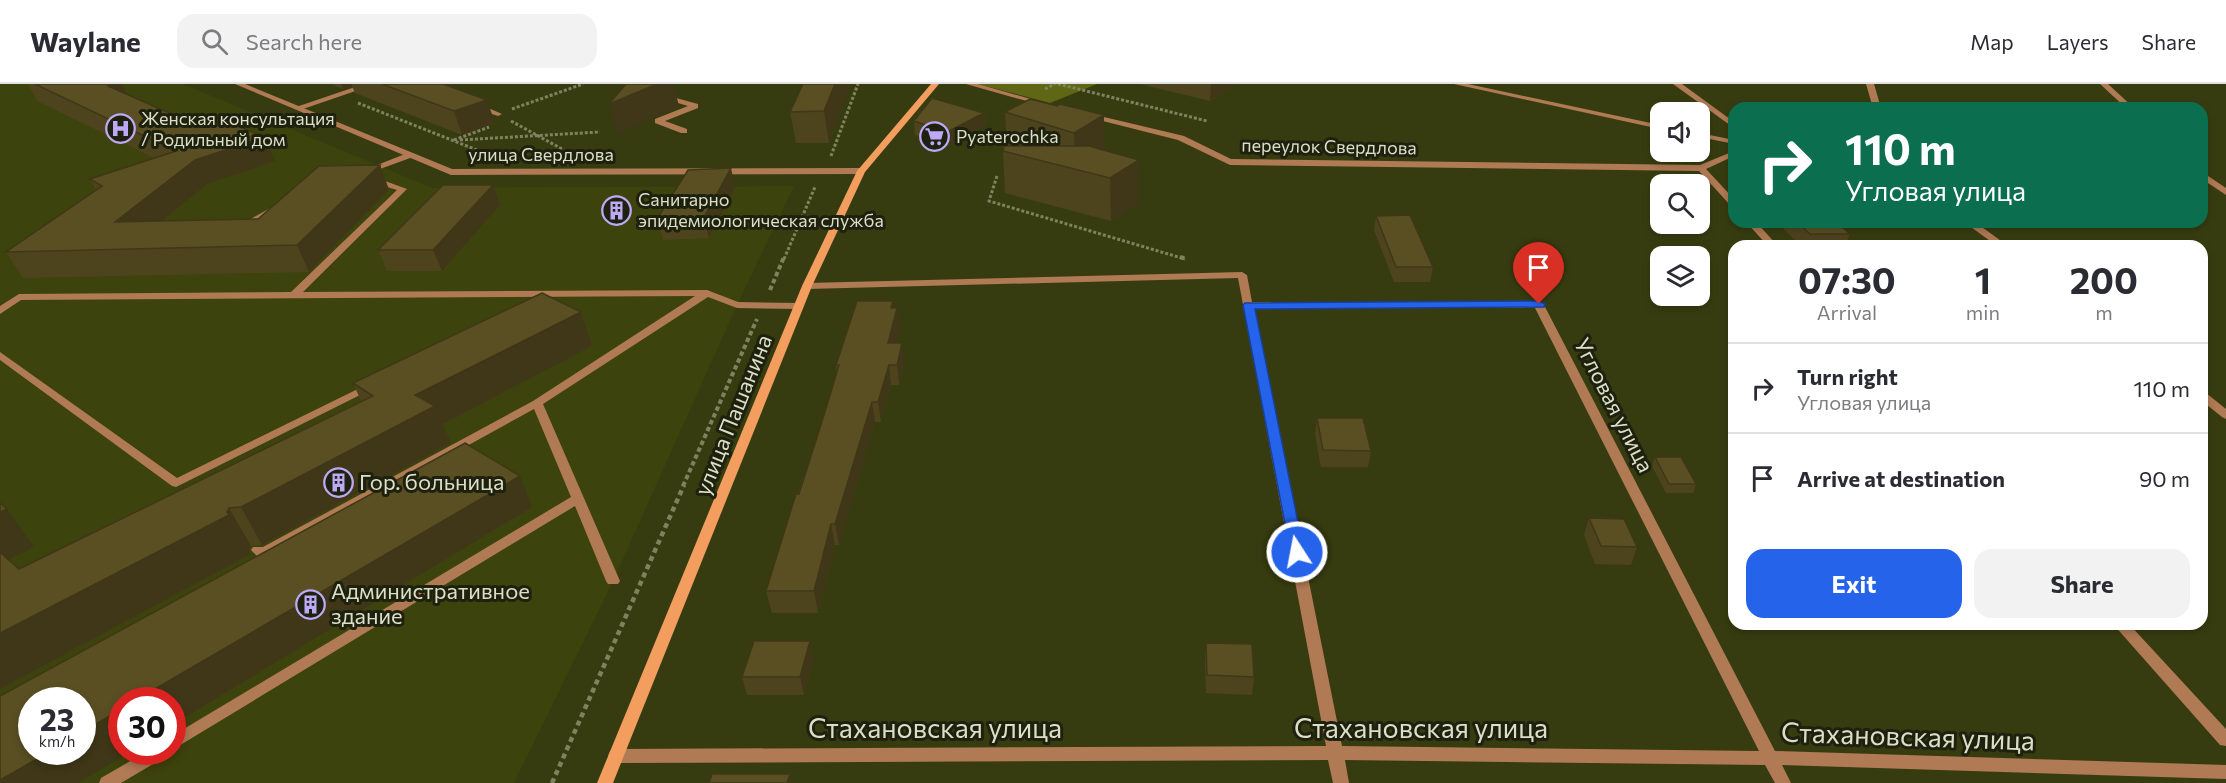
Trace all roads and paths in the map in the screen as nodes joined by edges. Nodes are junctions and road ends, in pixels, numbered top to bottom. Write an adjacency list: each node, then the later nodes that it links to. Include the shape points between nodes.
1 (239, 84): 17 (street, улица Свердлова)
2 (372, 84): 12 (street)
3 (858, 84): 35 (path)
4 (935, 84): 36 (main road, улица Пашанина)
5 (970, 84): 16 (street)
6 (1058, 84): 21 (path)
7 (1458, 84): 23 (street)
8 (1677, 84): 22 (street)
9 (1870, 84): 14 (street)
10 (2104, 84): 15 (street)
11 (656, 93): 24 (street, via 695,106 658,121)
12 (338, 95): 17 (street); 28 (path)
13 (466, 102): 18 (street)
14 (1875, 102)
15 (2124, 102)
16 (1050, 105)
17 (297, 108): 31 (street, улица Свердлова)
18 (498, 114)
19 (1084, 114): 34 (street, переулок Свердлова, via 1181,138 1230,162)
20 (509, 119): 26 (path)
21 (1207, 121)
22 (1728, 122)
23 (1650, 125)
24 (684, 131)
25 (600, 132): 26 (path)
26 (538, 135): 28 (path); 33 (path, via 579,158)
27 (1710, 137): 29 (street)
28 (453, 140): 30 (path, via 482,152)
29 (1728, 141)
30 (506, 154)
31 (410, 155): 35 (street, улица Свердлова, via 451,172); 51 (street, via 357,174 402,189)
32 (1728, 156): 34 (street)
33 (570, 158)
34 (1701, 168): 40 (street)
35 (822, 171): 36 (street, улица Свердлова); 53 (path)
36 (861, 171): 48 (main road, улица Пашанина)
37 (998, 176): 47 (path, via 989,201)
38 (2208, 179): 39 (street)
39 (2226, 192)
40 (1728, 197)
41 (290, 201): 44 (street)
42 (1756, 228): 45 (street)
43 (1978, 228): 46 (street)
44 (230, 233)
45 (1768, 240)
46 (1994, 240)
47 (1191, 261)
48 (807, 286): 54 (street, via 1242,275); 55 (main road, улица Пашанина)
49 (707, 293): 50 (street); 53 (street, via 736,305); 60 (street)
50 (557, 294): 51 (street); 52 (street)
51 (294, 296): 56 (street, via 19,297)
52 (536, 304)
53 (763, 305): 55 (street); 76 (path)
54 (1249, 305): 70 (street); 72 (street, Угловая улица, via 1539,304)
55 (799, 306): 71 (main road, улица Пашанина)
56 (0, 311)
57 (0, 355): 62 (street)
58 (381, 381): 62 (street)
59 (2208, 400): 61 (street)
60 (537, 403): 64 (street); 65 (street, via 262,552)
61 (2226, 415)
62 (176, 483): 63 (street)
63 (189, 494)
64 (577, 499): 66 (street); 68 (street)
65 (258, 550)
66 (613, 581)
67 (2125, 630): 69 (street)
68 (186, 736)
69 (2226, 740)
70 (1336, 753): 71 (street, Стахановская улица); 72 (street, Стахановская улица); 78 (street)
71 (616, 756): 77 (main road, улица Пашанина)
72 (1771, 758): 74 (street, Стахановская улица); 79 (street, Угловая улица)
73 (137, 765): 75 (street)
74 (2226, 771)
75 (107, 783)
76 (552, 783)
77 (605, 783)
78 (1341, 783)
79 (1783, 783)

